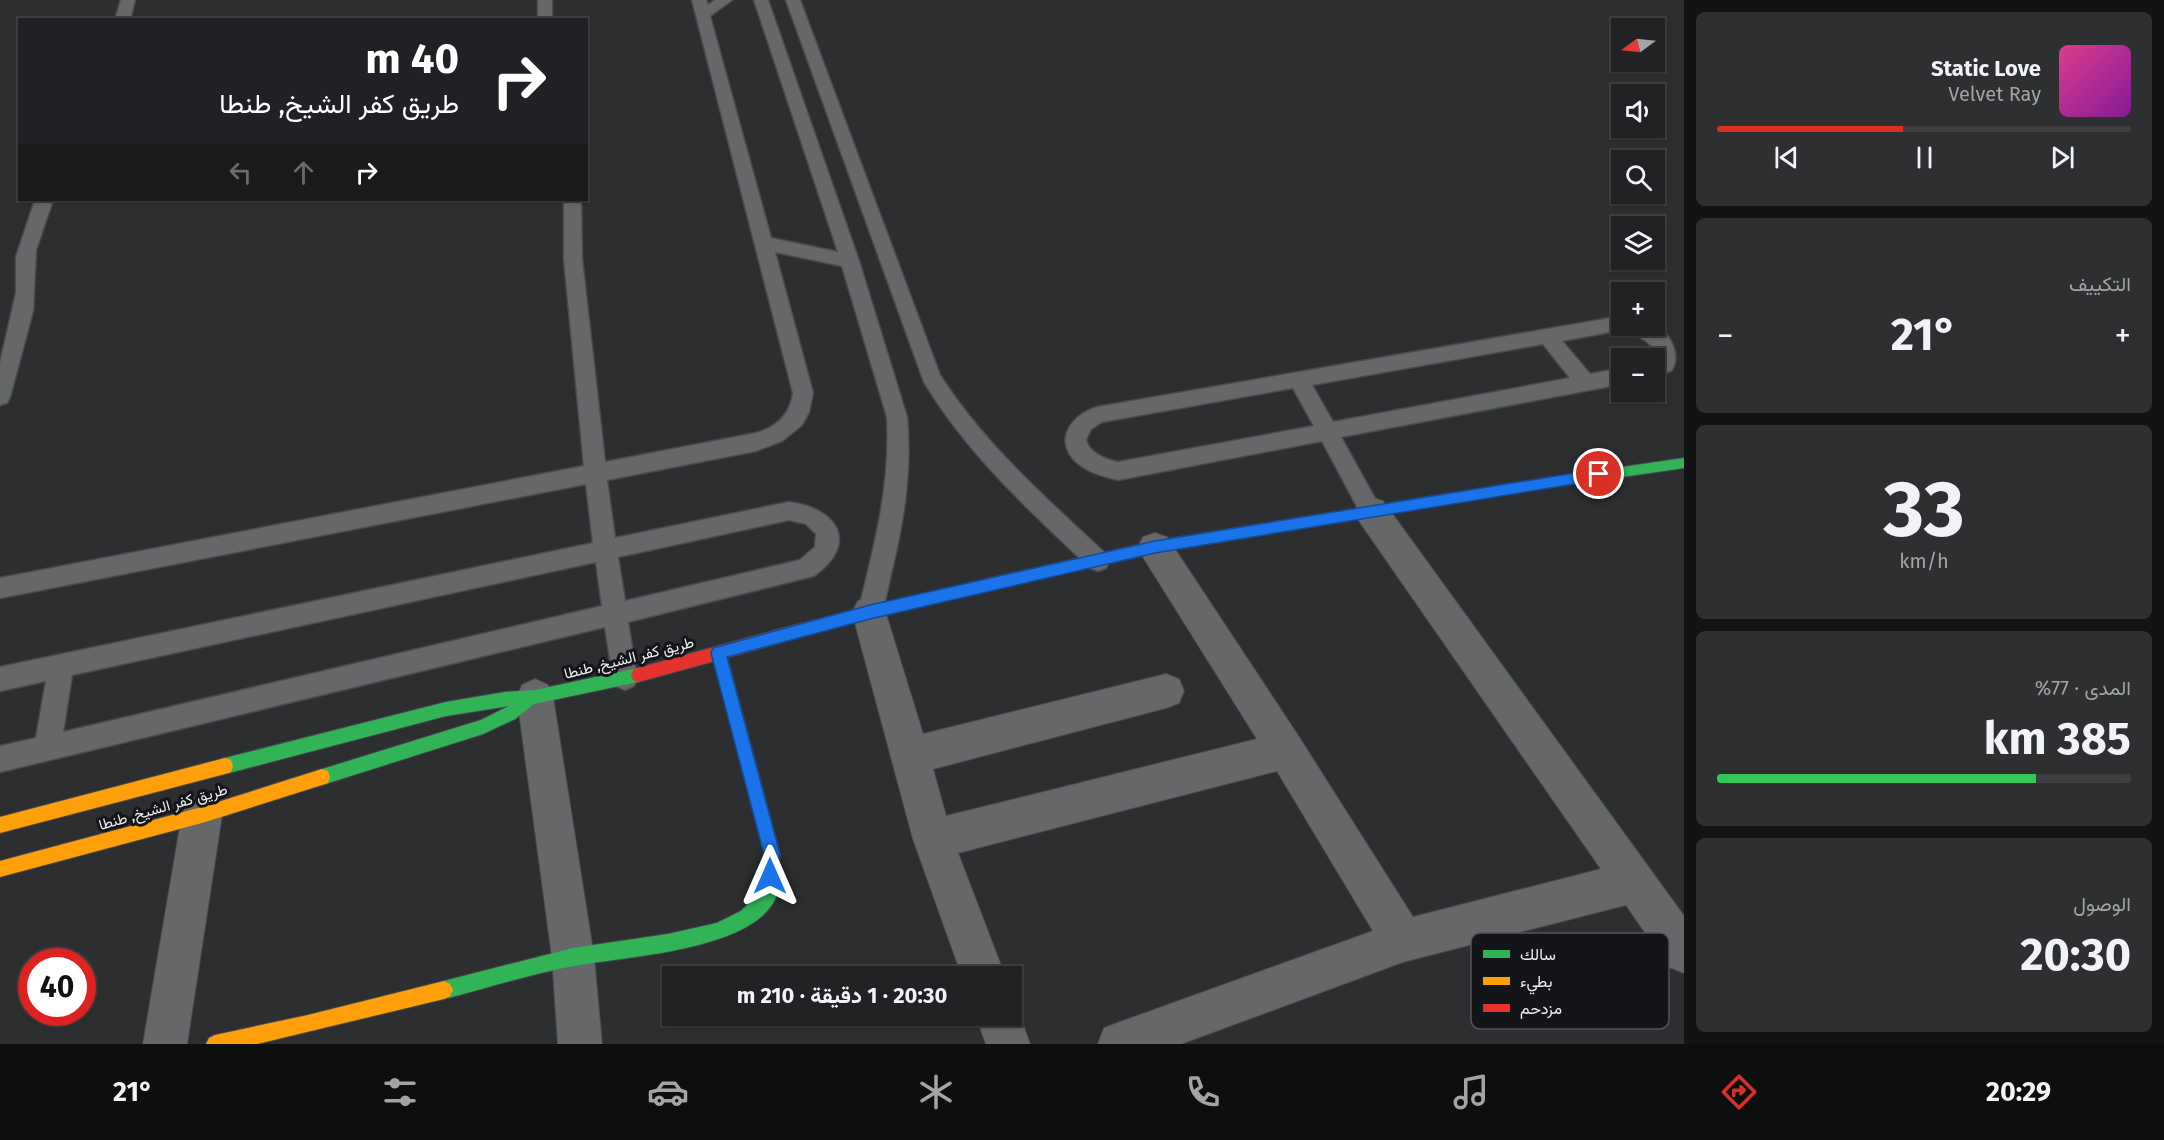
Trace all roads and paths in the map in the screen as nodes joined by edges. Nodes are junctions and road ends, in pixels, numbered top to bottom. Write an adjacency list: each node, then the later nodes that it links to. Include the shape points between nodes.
1 (128, 0): 7 (lane)
2 (545, 0): 8 (lane)
3 (725, 0): 6 (lane)
4 (761, 0): 12 (lane)
5 (793, 0): 27 (lane, via 931,377 981,449)
6 (701, 7): 11 (lane)
7 (123, 18)
8 (545, 18)
9 (44, 201): 20 (lane, via 25,256 25,300)
10 (572, 201): 23 (lane, via 573,259)
11 (764, 243): 12 (lane); 23 (lane, via 803,393 803,404 792,424 782,433 756,442)
12 (850, 261): 29 (lane, via 892,397 899,439 899,484)
13 (1611, 325): 14 (lane)
14 (1547, 336): 18 (lane); 19 (lane)
15 (1653, 336): 16 (lane, via 1666,348)
16 (1669, 362)
17 (1611, 378): 19 (lane)
18 (1299, 380): 21 (lane); 21 (lane, via 1097,416 1085,420 1076,441 1090,463 1118,471)
19 (1586, 383): 21 (lane)
20 (0, 397)
21 (1329, 433): 24 (lane)
22 (1684, 463): 24 (main road, طريق كفر الشيخ, طنطا)
23 (595, 472): 26 (lane); 28 (lane)
24 (1371, 511): 25 (main road, طريق كفر الشيخ, طنطا); 45 (street)
25 (1155, 547): 27 (main road, طريق كفر الشيخ, طنطا); 38 (street)
26 (606, 552): 30 (lane); 30 (lane, via 789,512 813,516 828,533 824,554 806,569); 32 (lane)
27 (1098, 561): 29 (main road, طريق كفر الشيخ, طنطا)
28 (0, 588)
29 (870, 612): 31 (main road, طريق كفر الشيخ, طنطا); 39 (street)
30 (615, 613): 33 (lane); 37 (lane)
31 (719, 653): 33 (main road, طريق كفر الشيخ, طنطا); 48 (main road, via 772,854 768,897 747,917 719,931)
32 (61, 666): 34 (lane); 37 (lane)
33 (625, 678): 36 (main road, طريق كفر الشيخ, طنطا)
34 (0, 679)
35 (1166, 690): 39 (street)
36 (535, 697): 41 (main road, طريق كفر الشيخ, طنطا, via 483,727); 42 (main road, طريق كفر الشيخ, طنطا, via 446,709); 48 (street)
37 (46, 747): 40 (lane)
38 (1286, 750): 43 (street); 46 (street)
39 (910, 756): 43 (street)
40 (0, 759)
41 (202, 815): 44 (main road, طريق كفر الشيخ, طنطا); 51 (street)
42 (0, 825)
43 (933, 839): 49 (street)
44 (0, 869)
45 (1633, 882): 46 (street); 47 (street)
46 (1403, 941): 55 (street)
47 (1684, 952)
48 (573, 957): 52 (main road); 53 (street)
49 (979, 966)
50 (1002, 1026): 54 (street)
51 (165, 1044)
52 (215, 1044)
53 (580, 1044)
54 (1008, 1044)
55 (1120, 1044)

